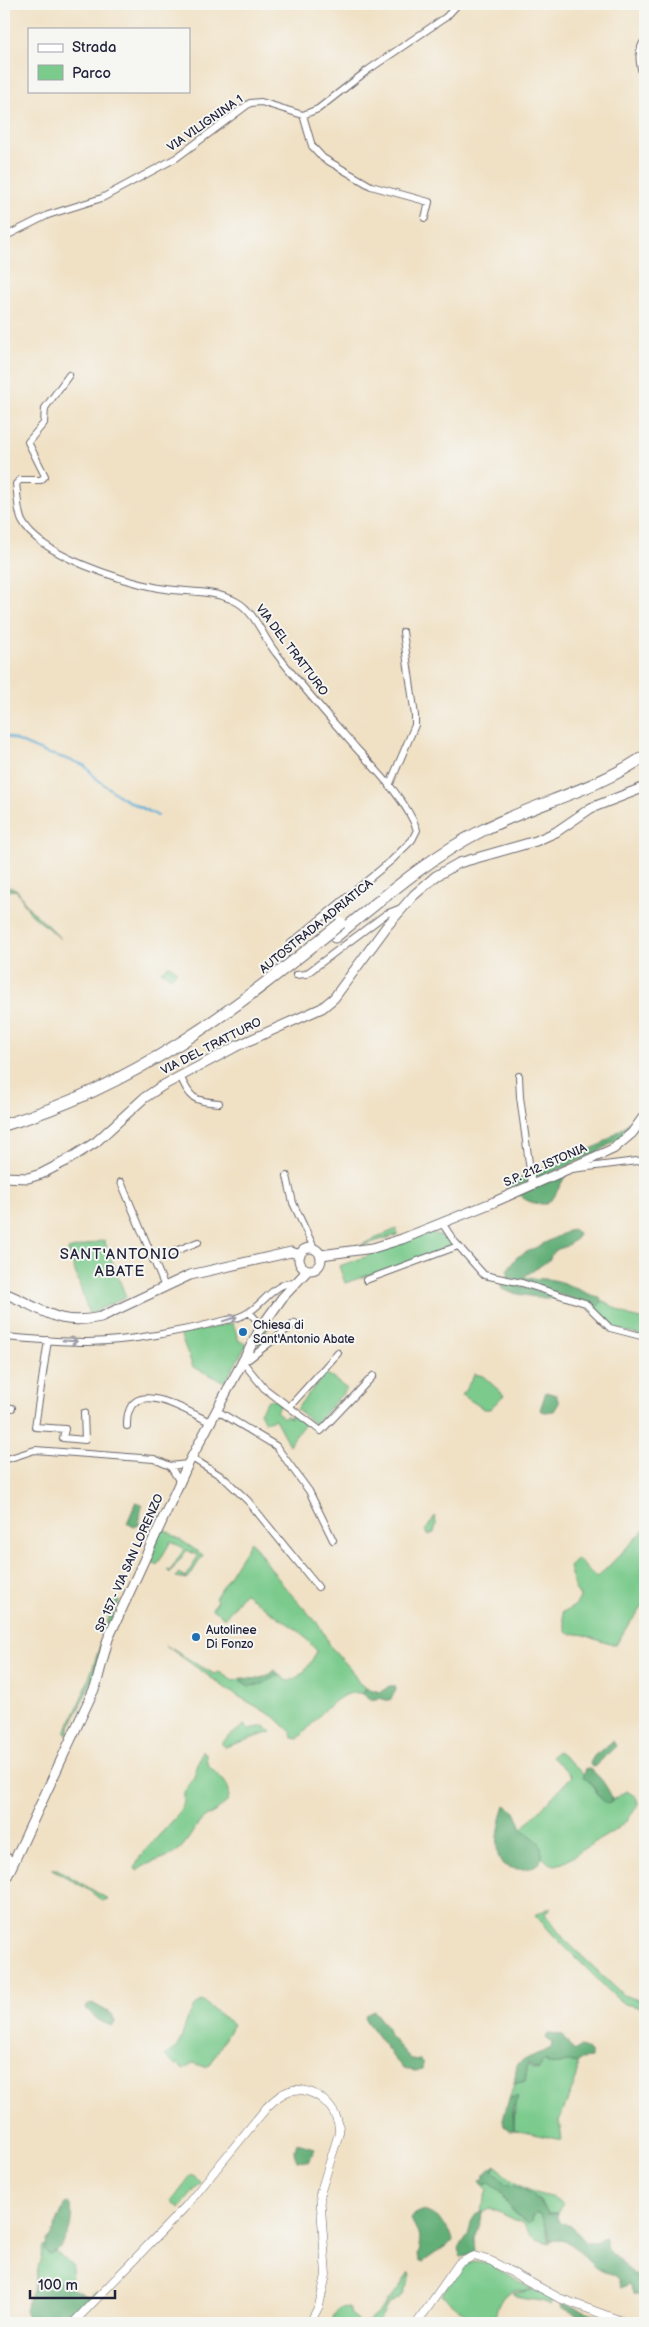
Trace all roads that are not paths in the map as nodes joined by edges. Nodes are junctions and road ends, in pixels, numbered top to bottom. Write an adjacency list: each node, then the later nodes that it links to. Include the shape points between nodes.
1 (458, 4): 4 (street, via 446,17 318,109)
2 (645, 40): 3 (street, via 640,57)
3 (645, 84)
4 (303, 115): 5 (street, via 309,140 316,152 371,186 429,202); 6 (street, VIA VILIGNINA 1, via 261,102 250,103 176,158 102,198 48,215)
5 (425, 218)
6 (4, 236)
7 (69, 375): 11 (street, VIA DEL TRATTURO, via 45,408 44,423 28,442 45,476 41,480 20,480 16,484 23,523 55,551 87,566 160,588 220,595 238,603 248,611 312,699)
8 (403, 632): 11 (street, via 416,716)
9 (645, 747): 20 (highway, AUTOSTRADA ADRIATICA, bridge, via 608,769 463,832 412,866 225,1014 161,1056 92,1092)
10 (645, 756): 21 (highway, AUTOSTRADA ADRIATICA, via 608,777 517,814 467,839 416,873 237,1014 170,1059 87,1102)
11 (389, 786): 14 (street, VIA DEL TRATTURO, via 414,821 417,830 412,840 290,944)
12 (645, 787): 13 (main road, VIA DEL TRATTURO, via 591,808 556,832 536,841 459,863 436,876)
13 (405, 906): 15 (street, via 386,914 306,974); 16 (main road, VIA DEL TRATTURO, via 334,998 322,1008)
14 (283, 960)
15 (296, 975)
16 (180, 1076): 18 (street, via 199,1102); 25 (main road, VIA DEL TRATTURO, via 144,1098 96,1142 66,1161 28,1178)
17 (519, 1076): 27 (street)
18 (219, 1104)
19 (645, 1114): 23 (main road, S.P. 212 ISTONIA, via 632,1133 613,1149)
20 (4, 1124)
21 (4, 1132)
22 (645, 1160): 23 (street, via 575,1170)
23 (569, 1168): 27 (main road, S.P. 212 ISTONIA)
24 (287, 1176): 31 (street, via 293,1203)
25 (4, 1177)
26 (121, 1182): 33 (street)
27 (532, 1185): 28 (main road, S.P. 212 ISTONIA)
28 (442, 1223): 30 (street); 31 (main road, S.P. 212 ISTONIA, via 374,1248)
29 (198, 1242): 33 (street)
30 (458, 1246): 35 (street); 43 (street, via 484,1275 522,1283 584,1303 610,1328)
31 (318, 1252): 32 (main road, via 304,1250); 34 (main road, via 321,1262 318,1267)
32 (300, 1255): 34 (main road, via 302,1266); 37 (main road, via 291,1252 190,1274)
33 (153, 1260): 37 (street)
34 (308, 1270): 36 (main road, SP 157 - VIA SAN LORENZO)
35 (366, 1280)
36 (296, 1284): 39 (street, via 284,1285); 41 (main road, SP 157 - VIA SAN LORENZO)
37 (165, 1287): 38 (main road, via 101,1316 74,1321 41,1312)
38 (4, 1293)
39 (249, 1312): 41 (street); 44 (street, one-way to 39, via 88,1342 162,1333 229,1320)
40 (295, 1323): 46 (street)
41 (262, 1326): 46 (main road, SP 157 - VIA SAN LORENZO)
42 (4, 1337): 44 (street)
43 (645, 1337)
44 (48, 1340): 52 (street, via 35,1427 65,1429 63,1438 85,1440)
45 (338, 1353): 48 (street)
46 (243, 1361): 48 (street, via 264,1388); 51 (main road, SP 157 - VIA SAN LORENZO)
47 (373, 1376): 48 (street, via 321,1431)
48 (290, 1406)
49 (4, 1407): 50 (street)
50 (12, 1408)
51 (216, 1410): 53 (main road, SP 157 - VIA SAN LORENZO); 59 (street, via 276,1446 309,1492)
52 (84, 1413)
53 (210, 1422): 54 (street, via 154,1397 134,1402 129,1410); 56 (main road, SP 157 - VIA SAN LORENZO)
54 (127, 1426)
55 (4, 1460): 57 (street, via 34,1450 154,1459)
56 (190, 1461): 57 (street); 58 (main road, SP 157 - VIA SAN LORENZO); 60 (street, via 224,1478 248,1501)
57 (170, 1466): 58 (street)
58 (180, 1482): 62 (main road, SP 157 - VIA SAN LORENZO, via 108,1639 96,1685)
59 (333, 1540)
60 (318, 1587)
61 (4, 1855): 62 (street)
62 (14, 1861): 63 (main road, SP 157 - VIA SAN LORENZO)
63 (4, 1883)
64 (73, 2323): 65 (street, via 173,2221 267,2107 288,2091 299,2090 323,2100 340,2123 320,2194 326,2275 319,2306)
65 (310, 2323)
66 (417, 2323): 67 (street, via 459,2263 474,2256 491,2261 559,2298)
67 (627, 2323)

